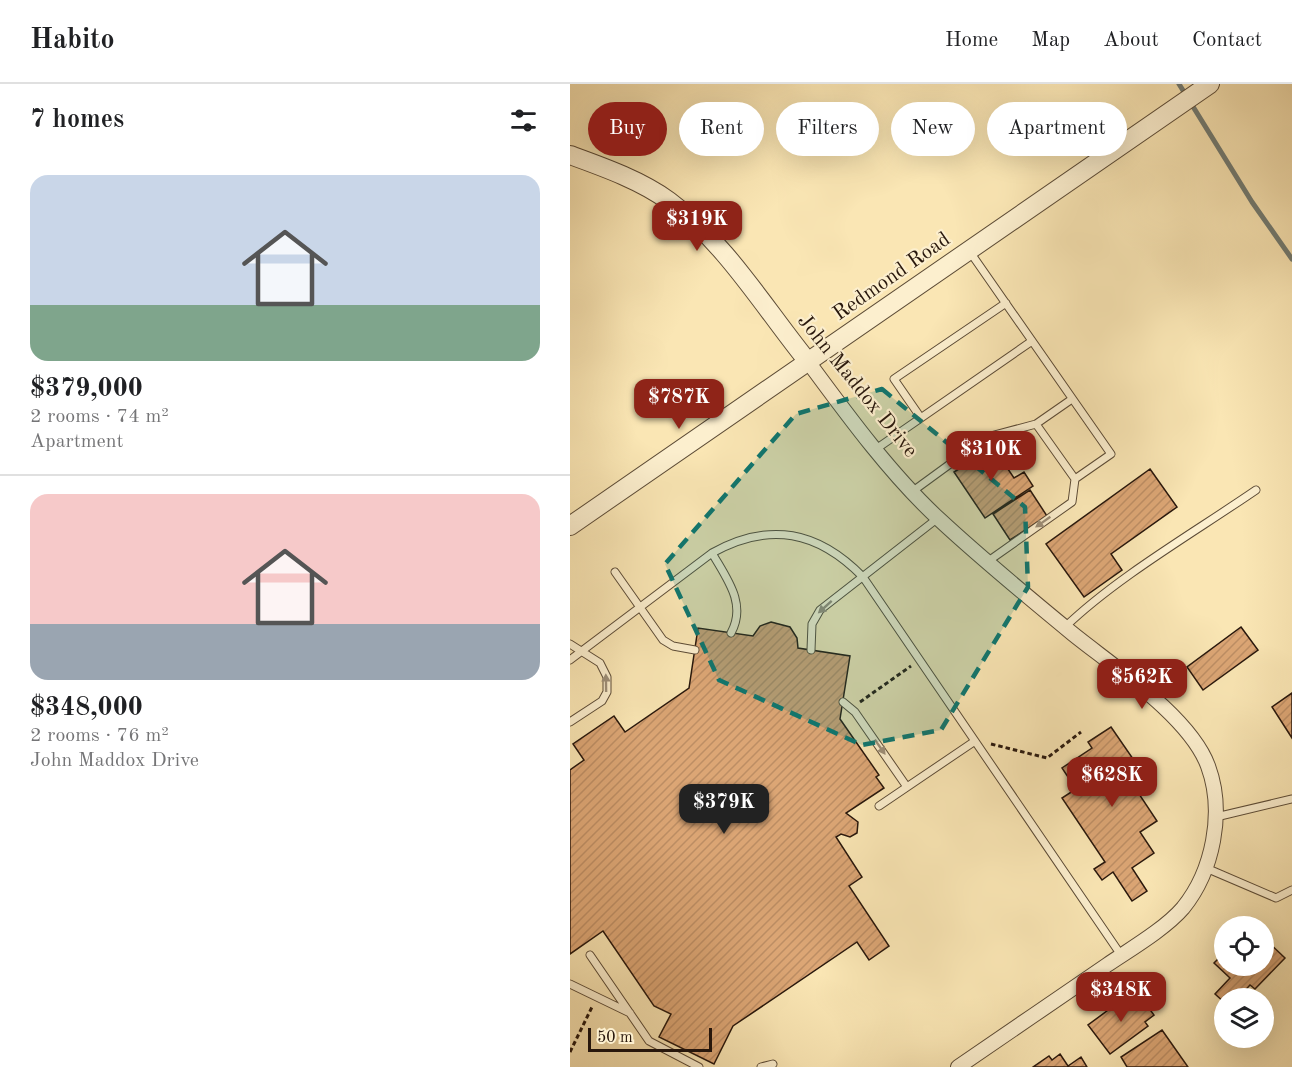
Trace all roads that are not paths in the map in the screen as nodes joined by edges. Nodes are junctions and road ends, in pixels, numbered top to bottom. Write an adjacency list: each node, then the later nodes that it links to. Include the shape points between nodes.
1 (1210, 84): 3 (street, Redmond Road)
2 (570, 155): 6 (street, John Maddox Drive, via 609,169 669,201 729,260)
3 (969, 251): 4 (lane); 6 (street, Redmond Road)
4 (1005, 303): 5 (lane); 8 (lane, via 894,380)
5 (1032, 341): 7 (lane); 8 (lane)
6 (809, 363): 10 (street, John Maddox Drive); 15 (street, Redmond Road)
7 (1072, 399): 9 (lane); 11 (lane, via 1112,454)
8 (921, 418): 10 (lane)
9 (1036, 424): 11 (lane); 13 (lane, via 987,436)
10 (876, 449): 13 (street, John Maddox Drive)
11 (1075, 479): 17 (lane, one-way to 17, via 1072,502)
12 (1256, 490): 21 (lane, via 1108,592)
13 (914, 491): 14 (street, John Maddox Drive)
14 (938, 518): 17 (street, John Maddox Drive); 19 (lane)
15 (570, 526)
16 (712, 553): 19 (lane, via 755,536 798,538 830,548); 20 (lane); 22 (lane, via 738,605 737,623)
17 (987, 562): 21 (street, John Maddox Drive)
18 (615, 572): 20 (lane)
19 (863, 577): 26 (lane, one-way to 26, via 814,618); 30 (lane)
20 (639, 608): 24 (lane); 25 (lane, via 663,640)
21 (1065, 627): 34 (street, John Maddox Drive, via 1165,708 1190,737 1208,766)
22 (731, 633)
23 (570, 644): 24 (lane)
24 (581, 650): 27 (lane); 29 (lane, one-way to 24, via 602,701 607,692 605,670)
25 (695, 650)
26 (811, 650)
27 (570, 660)
28 (843, 702): 31 (lane, one-way to 31)
29 (570, 722)
30 (975, 741): 31 (lane); 38 (lane)
31 (907, 787): 33 (lane)
32 (1292, 799): 34 (lane)
33 (879, 806)
34 (1216, 817): 35 (street, John Maddox Drive)
35 (1206, 868): 36 (lane, via 1276,898); 38 (street, John Maddox Drive, via 1181,910)
36 (1292, 890)
37 (590, 956): 40 (lane)
38 (1121, 956): 44 (street, John Maddox Drive)
39 (570, 984): 40 (lane)
40 (630, 1014): 42 (lane, via 649,1041)
41 (773, 1064): 43 (lane)
42 (699, 1067)
43 (761, 1067)
44 (958, 1067)

